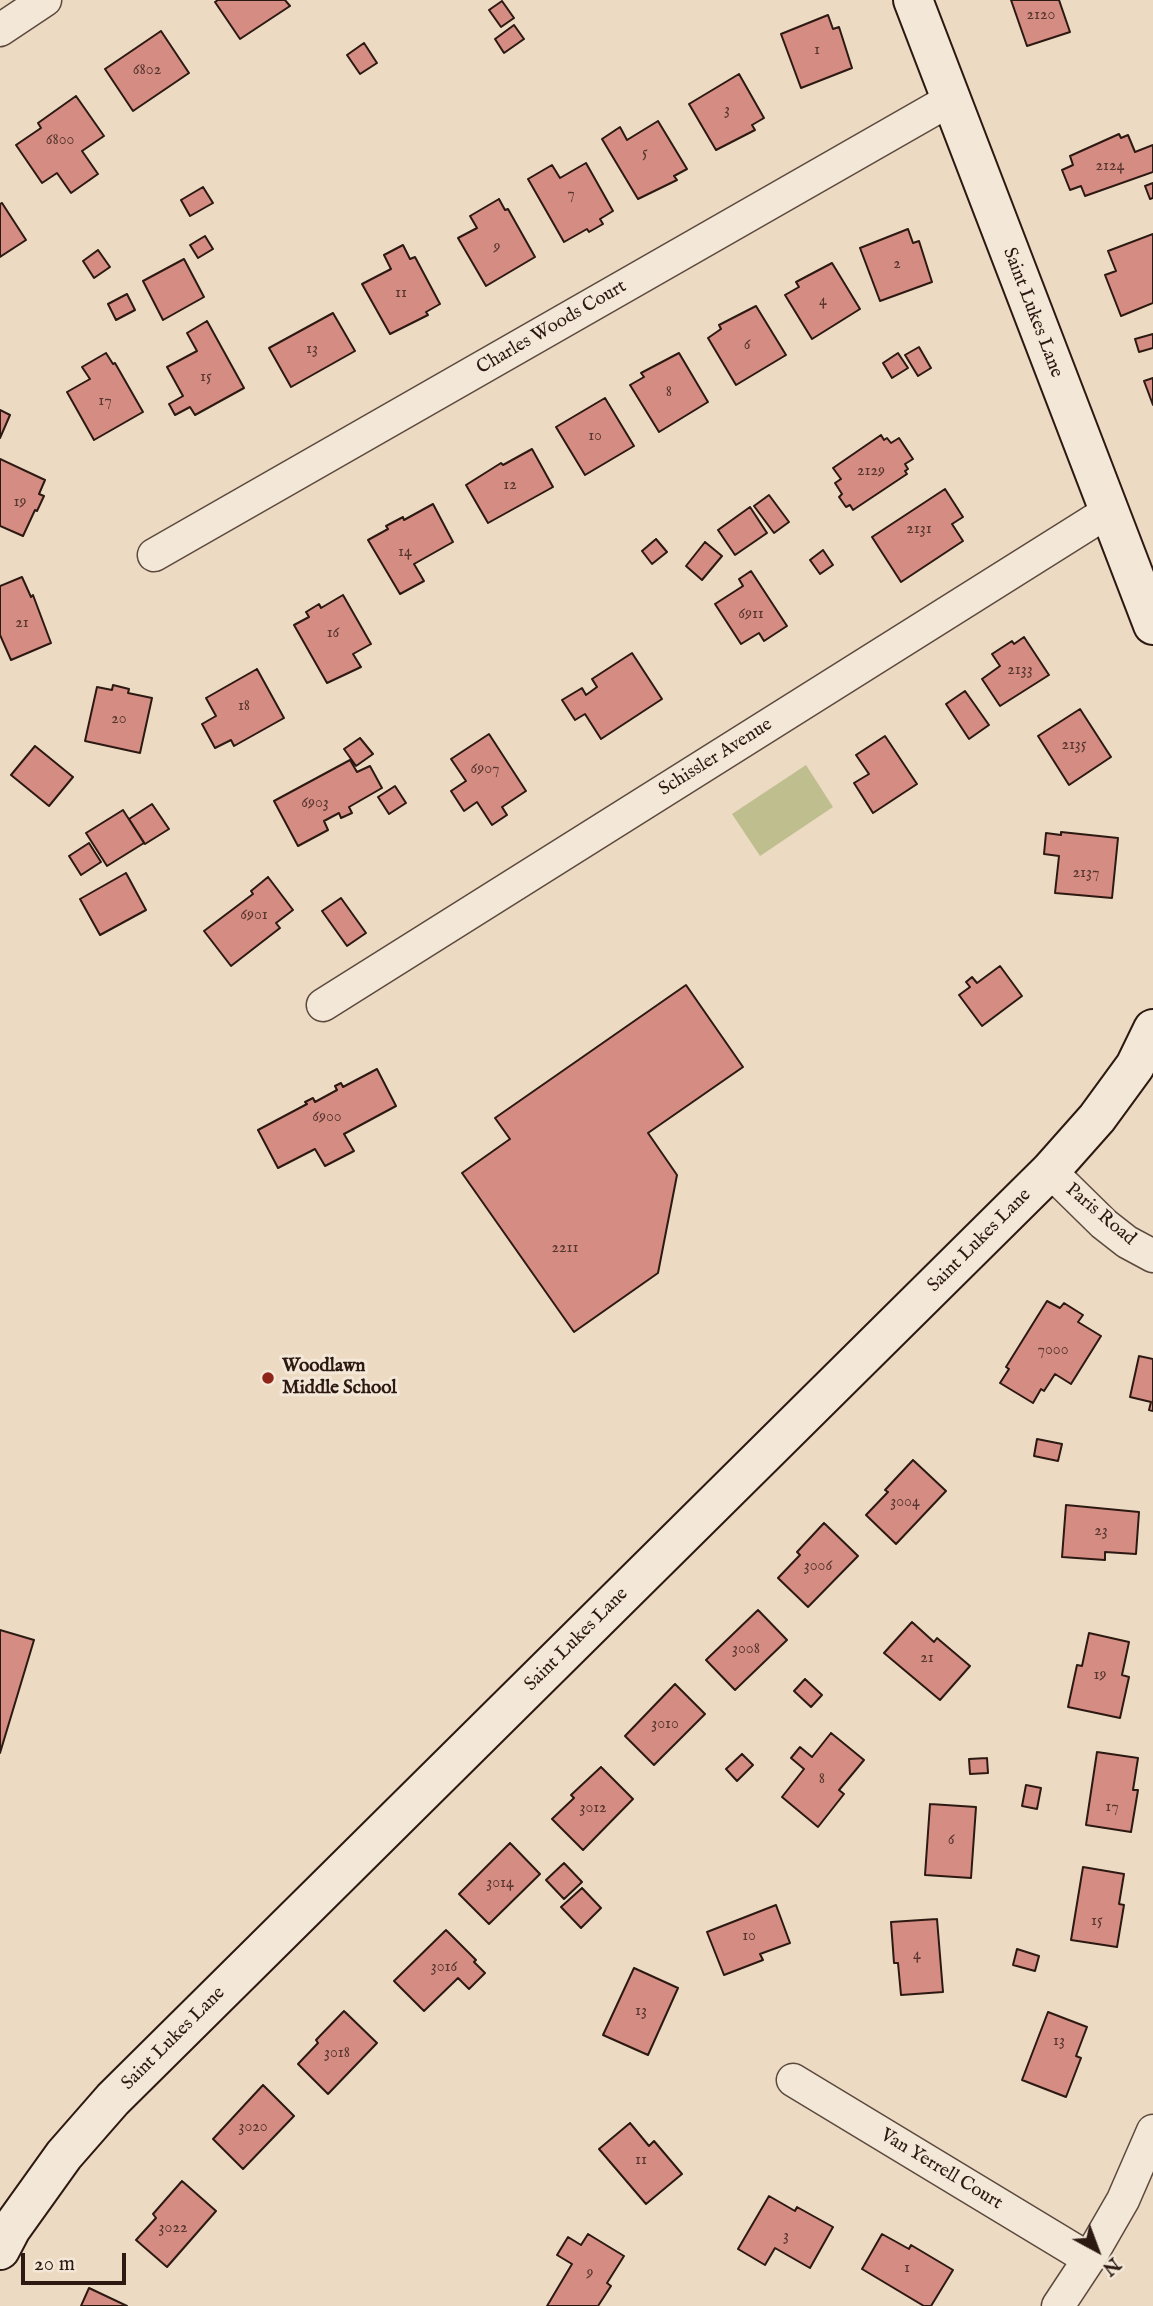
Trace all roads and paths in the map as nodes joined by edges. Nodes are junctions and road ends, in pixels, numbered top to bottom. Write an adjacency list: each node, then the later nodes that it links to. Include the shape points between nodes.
1 (45, 0): 3 (street)
2 (912, 0): 4 (street, Saint Lukes Lane)
3 (0, 30)
4 (950, 100): 5 (street, Saint Lukes Lane); 6 (street, Charles Woods Court)
5 (1110, 511): 7 (street, Saint Lukes Lane); 8 (street, Schissler Avenue)
6 (154, 555)
7 (1153, 625)
8 (323, 1005)
9 (1153, 1029): 10 (street, Saint Lukes Lane, via 1136,1066)
10 (1050, 1171): 11 (street, Paris Road, via 1104,1224); 14 (street, Saint Lukes Lane, via 113,2099 64,2155)
11 (1153, 1255)
12 (793, 2081): 15 (street, Van Yerrell Court)
13 (1153, 2131): 15 (street)
14 (0, 2250)
15 (1089, 2259): 16 (street)
16 (1058, 2306)

